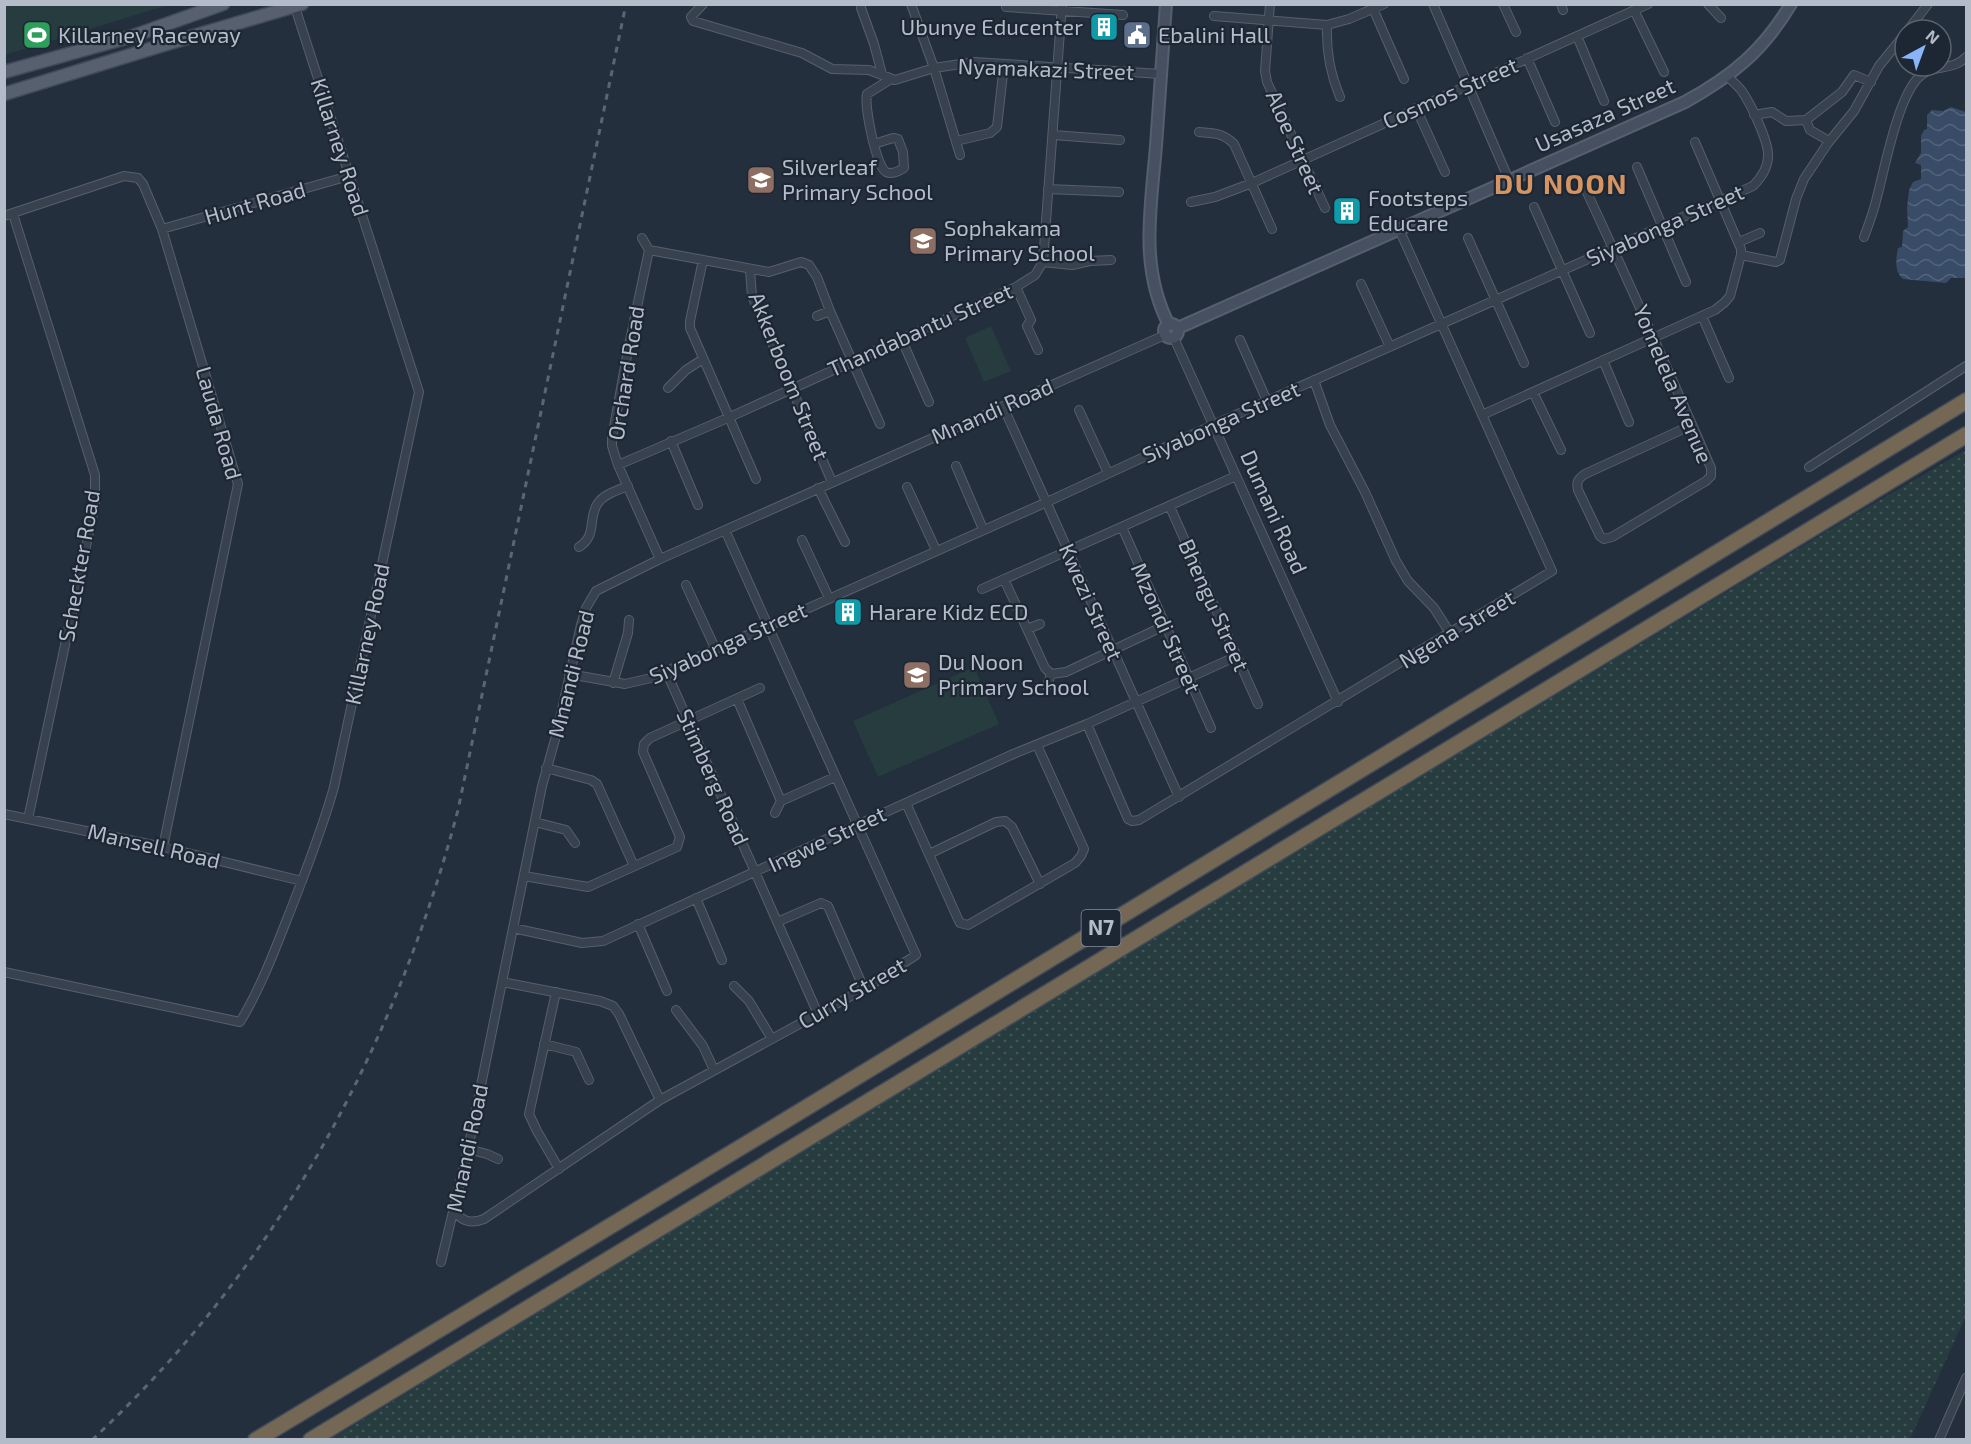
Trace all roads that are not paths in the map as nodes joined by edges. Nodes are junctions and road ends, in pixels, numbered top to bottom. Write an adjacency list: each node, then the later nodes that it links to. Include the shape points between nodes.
1 (222, 4): 33 (main road, via 121,39)
2 (703, 4): 35 (street, via 693,21 802,53 832,69 869,69)
3 (911, 4): 31 (street)
4 (1166, 4): 36 (street, Dumani Road)
5 (1270, 4): 23 (street, Aloe Street)
6 (1384, 4): 14 (street)
7 (1433, 4): 41 (street)
8 (1503, 4): 25 (street)
9 (1648, 4): 18 (street, Cosmos Street)
10 (1708, 4): 21 (street)
11 (1791, 4): 37 (street, Usasaza Street, via 1764,43)
12 (1928, 4): 22 (street)
13 (297, 5): 42 (main road); 60 (street, Killarney Road)
14 (1372, 7): 24 (street); 38 (street)
15 (861, 8): 35 (street)
16 (1062, 8): 17 (street); 19 (street); 32 (street)
17 (1006, 9)
18 (1635, 12): 26 (street, Cosmos Street); 34 (street)
19 (1123, 15)
20 (1214, 16): 23 (street)
21 (1721, 18)
22 (1917, 18)
23 (1269, 21): 24 (street); 57 (street, Aloe Street, via 1266,77)
24 (1327, 25): 43 (street, via 1331,74)
25 (1516, 32)
26 (1577, 36): 29 (street, Cosmos Street); 44 (street)
27 (1893, 49): 40 (street)
28 (1966, 57): 77 (street, via 1958,65 1922,74 1913,84 1897,122)
29 (1527, 58): 41 (street, Cosmos Street); 48 (street)
30 (1004, 65): 31 (street, Nyamakazi Street, via 974,62); 32 (street, Nyamakazi Street); 52 (street, via 997,127 990,133)
31 (934, 68): 39 (street, Nyamakazi Street); 52 (street)
32 (1057, 68): 36 (street, Nyamakazi Street); 50 (street)
33 (4, 72)
34 (1664, 72)
35 (882, 74): 39 (street)
36 (1161, 74): 97 (street, Dumani Road, via 1149,241 1154,288)
37 (1727, 76): 46 (street, Siyabonga Street, via 1741,90); 61 (street, Usasaza Street, via 1685,102)
38 (1404, 79)
39 (894, 80): 55 (street, Nyamakazi Street, via 866,96)
40 (1870, 82): 47 (street, via 1854,75 1842,93); 53 (street, via 1854,111)
41 (1466, 85): 45 (street, Cosmos Street); 61 (street)
42 (4, 94)
43 (1340, 97)
44 (1604, 101)
45 (1416, 108): 57 (street, Cosmos Street); 59 (street)
46 (1754, 115): 47 (street, via 1772,112 1786,121); 66 (street, Siyabonga Street, via 1768,150 1766,166 1753,186)
47 (1806, 120): 53 (street, via 1809,130)
48 (1555, 122)
49 (1199, 132): 62 (street, via 1218,133 1229,139)
50 (1053, 135): 51 (street); 64 (street)
51 (1120, 140)
52 (956, 141): 56 (street)
53 (1829, 141): 83 (street, via 1800,188 1780,260)
54 (1695, 142): 66 (street)
55 (874, 144): 55 (street, via 884,171 891,173 904,168 898,139)
56 (960, 155)
57 (1302, 159): 62 (street, Cosmos Street); 69 (street, Aloe Street)
58 (1637, 167): 72 (street)
59 (1445, 172)
60 (349, 176): 75 (street, Hunt Road); 196 (street, Killarney Road, via 419,392 334,787)
61 (1509, 180): 74 (street, Usasaza Street)
62 (1252, 183): 67 (street, Cosmos Street); 73 (street)
63 (1584, 186): 81 (street, Yomelela Avenue)
64 (1048, 189): 65 (street); 86 (street)
65 (1119, 192)
66 (1720, 200): 72 (street, Siyabonga Street); 80 (street)
67 (1191, 202)
68 (1534, 207): 88 (street)
69 (1325, 208)
70 (13, 214): 71 (street, Lauda Road); 75 (street, Lauda Road, via 132,176 143,184); 187 (street, Scheckter Road, via 96,488)
71 (4, 216)
72 (1661, 226): 81 (street, Siyabonga Street); 89 (street)
73 (1272, 229)
74 (1399, 229): 96 (street, Ngena Street); 97 (street, Usasaza Street)
75 (162, 230): 191 (street, Lauda Road, via 238,484)
76 (1760, 233): 80 (street)
77 (1864, 237)
78 (642, 238): 82 (street)
79 (1468, 238): 92 (street)
80 (1739, 242): 83 (street)
81 (1613, 248): 88 (street, Siyabonga Street); 100 (street, Yomelela Avenue)
82 (649, 250): 84 (street); 130 (street, Orchard Road, via 612,430)
83 (1742, 255): 95 (street, via 1728,300)
84 (703, 260): 87 (street); 104 (street, via 690,321)
85 (1111, 260): 86 (street, via 1072,265)
86 (1042, 262): 91 (street, Thandabantu Street, via 1035,275)
87 (750, 270): 93 (street, via 769,272 801,262 810,265); 112 (street, Akkerboom Street, via 752,296)
88 (1562, 270): 92 (street, Siyabonga Street); 98 (street)
89 (1686, 282)
90 (1360, 284): 102 (street)
91 (1016, 287): 99 (street, Thandabantu Street); 103 (street, via 1031,320 1028,326)
92 (1496, 300): 96 (street, Siyabonga Street); 107 (street)
93 (830, 311): 94 (street); 105 (street)
94 (817, 316)
95 (1702, 316): 100 (street); 109 (street)
96 (1442, 324): 102 (street, Siyabonga Street); 119 (street, Ngena Street)
97 (1172, 331): 117 (street, Mnandi Road); 123 (street, Dumani Road)
98 (1590, 333)
99 (901, 338): 105 (street, Thandabantu Street); 116 (street)
100 (1653, 338): 106 (street); 124 (street, Yomelela Avenue)
101 (1240, 340): 114 (street)
102 (1390, 347): 110 (street, Siyabonga Street)
103 (1038, 350)
104 (703, 359): 111 (street); 120 (street)
105 (852, 360): 112 (street, Thandabantu Street); 122 (street)
106 (1604, 360): 113 (street); 121 (street)
107 (1524, 363)
108 (1966, 366): 132 (street)
109 (1728, 378)
110 (1314, 380): 114 (street, Siyabonga Street); 161 (street, via 1330,425 1407,581 1434,608)
111 (668, 388)
112 (792, 388): 120 (street, Thandabantu Street); 136 (street, Akkerboom Street)
113 (1533, 392): 119 (street); 129 (street)
114 (1267, 401): 123 (street, Siyabonga Street)
115 (1966, 401): 222 (highway, N7)
116 (929, 402)
117 (1003, 406): 136 (street, Mnandi Road); 140 (street, Kwezi Street)
118 (1079, 410): 133 (street)
119 (1482, 415): 161 (street, Ngena Street, via 1552,571)
120 (730, 417): 126 (street, Thandabantu Street); 135 (street)
121 (1629, 422)
122 (880, 424)
123 (1213, 425): 133 (street, Siyabonga Street); 134 (street, Dumani Road)
124 (1692, 425): 124 (street, Yomelela Avenue, via 1585,474 1577,482 1596,532 1604,539 1709,479 1711,468)
125 (1966, 435): 128 (highway, N7)
126 (671, 441): 130 (street, Thandabantu Street); 141 (street)
127 (1966, 444): 128 (highway, via 1956,450)
128 (1943, 449): 223 (highway, N7)
129 (1561, 450)
130 (618, 465): 137 (street, Orchard Road)
131 (956, 466): 144 (street)
132 (1809, 467)
133 (1108, 473): 140 (street, Siyabonga Street)
134 (1236, 476): 142 (street); 174 (street, Dumani Road)
135 (756, 479)
136 (832, 482): 138 (street, Mnandi Road)
137 (628, 486): 148 (street, via 598,502 589,540); 151 (street, Orchard Road)
138 (818, 488): 145 (street, Mnandi Road); 147 (street)
139 (907, 488): 149 (street)
140 (1047, 502): 144 (street, Siyabonga Street); 150 (street, Kwezi Street)
141 (698, 505)
142 (1170, 507): 143 (street); 164 (street, Bhengu Street)
143 (1122, 527): 150 (street); 159 (street, Mzondi Street)
144 (983, 529): 149 (street, Siyabonga Street)
145 (725, 530): 151 (street, Mnandi Road); 158 (street, Curry Street)
146 (802, 540): 155 (street)
147 (844, 542)
148 (579, 548)
149 (936, 550): 155 (street, Siyabonga Street)
150 (1068, 551): 152 (street); 163 (street, Kwezi Street)
151 (660, 559): 166 (street, Mnandi Road, via 596,591 586,608)
152 (1004, 579): 154 (street); 160 (street)
153 (686, 585): 162 (street)
154 (982, 589)
155 (829, 598): 158 (street, Siyabonga Street)
156 (629, 620): 169 (street)
157 (1040, 624): 160 (street)
158 (767, 625): 162 (street, Siyabonga Street); 181 (street, Curry Street)
159 (1164, 626): 163 (street); 168 (street, Mzondi Street)
160 (1027, 629): 167 (street)
161 (1450, 633): 174 (street, Ngena Street)
162 (715, 648): 165 (street, Siyabonga Street)
163 (1112, 650): 167 (street, via 1059,675); 173 (street, Kwezi Street)
164 (1237, 656): 168 (street, Ingwe Street); 175 (street, Bhengu Street)
165 (666, 671): 169 (street, Siyabonga Street, via 638,682); 176 (street, Stimberg Road)
166 (569, 674): 169 (street, Siyabonga Street); 180 (street, Mnandi Road)
167 (1051, 674): 170 (street)
168 (1188, 679): 173 (street, Ingwe Street); 178 (street, Mzondi Street)
169 (613, 682)
170 (1047, 686)
171 (760, 688): 172 (street)
172 (737, 699): 176 (street); 183 (street)
173 (1136, 702): 177 (street, Ingwe Street); 182 (street, Kwezi Street)
174 (1338, 702): 182 (street, Ngena Street)
175 (1258, 704)
176 (688, 721): 193 (street, via 650,738 642,747 680,837 679,844); 194 (street, Stimberg Road)
177 (1087, 724): 179 (street, Ingwe Street); 182 (street, Ngena Street, via 1128,819 1144,818)
178 (1211, 728)
179 (1037, 745): 184 (street, Ingwe Street); 197 (street, via 1084,849 1075,863)
180 (546, 768): 188 (street, Mnandi Road); 193 (street, via 597,784)
181 (835, 777): 183 (street); 189 (street, Curry Street)
182 (1179, 797)
183 (782, 801): 185 (street)
184 (906, 803): 189 (street, Ingwe Street); 192 (street)
185 (775, 813)
186 (4, 814): 187 (street, Mansell Road)
187 (28, 819): 191 (street, Mansell Road)
188 (535, 822): 190 (street, via 563,828); 195 (street, Mnandi Road)
189 (856, 826): 194 (street, Ingwe Street); 206 (street, Curry Street, via 916,955)
190 (575, 843)
191 (163, 847): 196 (street, Mansell Road)
192 (929, 854): 197 (street, via 1005,821 1012,827); 197 (street, via 964,925)
193 (634, 866): 195 (street, via 585,887)
194 (756, 872): 198 (street, Ingwe Street); 199 (street, Stimberg Road)
195 (524, 876): 201 (street, Mnandi Road)
196 (303, 881): 203 (street, Killarney Road, via 240,1022)
197 (1040, 884)
198 (696, 898): 200 (street, Ingwe Street); 202 (street)
199 (777, 922): 206 (street, via 821,903 828,906); 210 (street, Stimberg Road)
200 (638, 924): 201 (street, Ingwe Street, via 590,943); 207 (street)
201 (513, 928): 204 (street, Mnandi Road)
202 (722, 960)
203 (4, 972)
204 (502, 982): 208 (street); 216 (street, Mnandi Road)
205 (734, 986): 211 (street, via 749,1001)
206 (864, 989): 210 (street, Curry Street)
207 (667, 991)
208 (555, 992): 212 (street); 215 (street, via 613,1006)
209 (676, 1010): 213 (street, via 703,1046)
210 (818, 1014): 211 (street, Curry Street)
211 (772, 1039): 213 (street, Curry Street)
212 (544, 1044): 214 (street, via 576,1052); 218 (street, via 530,1114)
213 (714, 1070): 215 (street, Curry Street)
214 (589, 1080)
215 (660, 1100): 218 (street, Curry Street)
216 (468, 1149): 217 (street); 219 (street, Mnandi Road)
217 (498, 1160)
218 (560, 1169): 219 (street, Curry Street, via 477,1222 465,1221)
219 (454, 1211): 220 (street, Mnandi Road)
220 (441, 1262)
221 (1966, 1378): 224 (street)
222 (256, 1440)
223 (311, 1440)
224 (1939, 1440)

